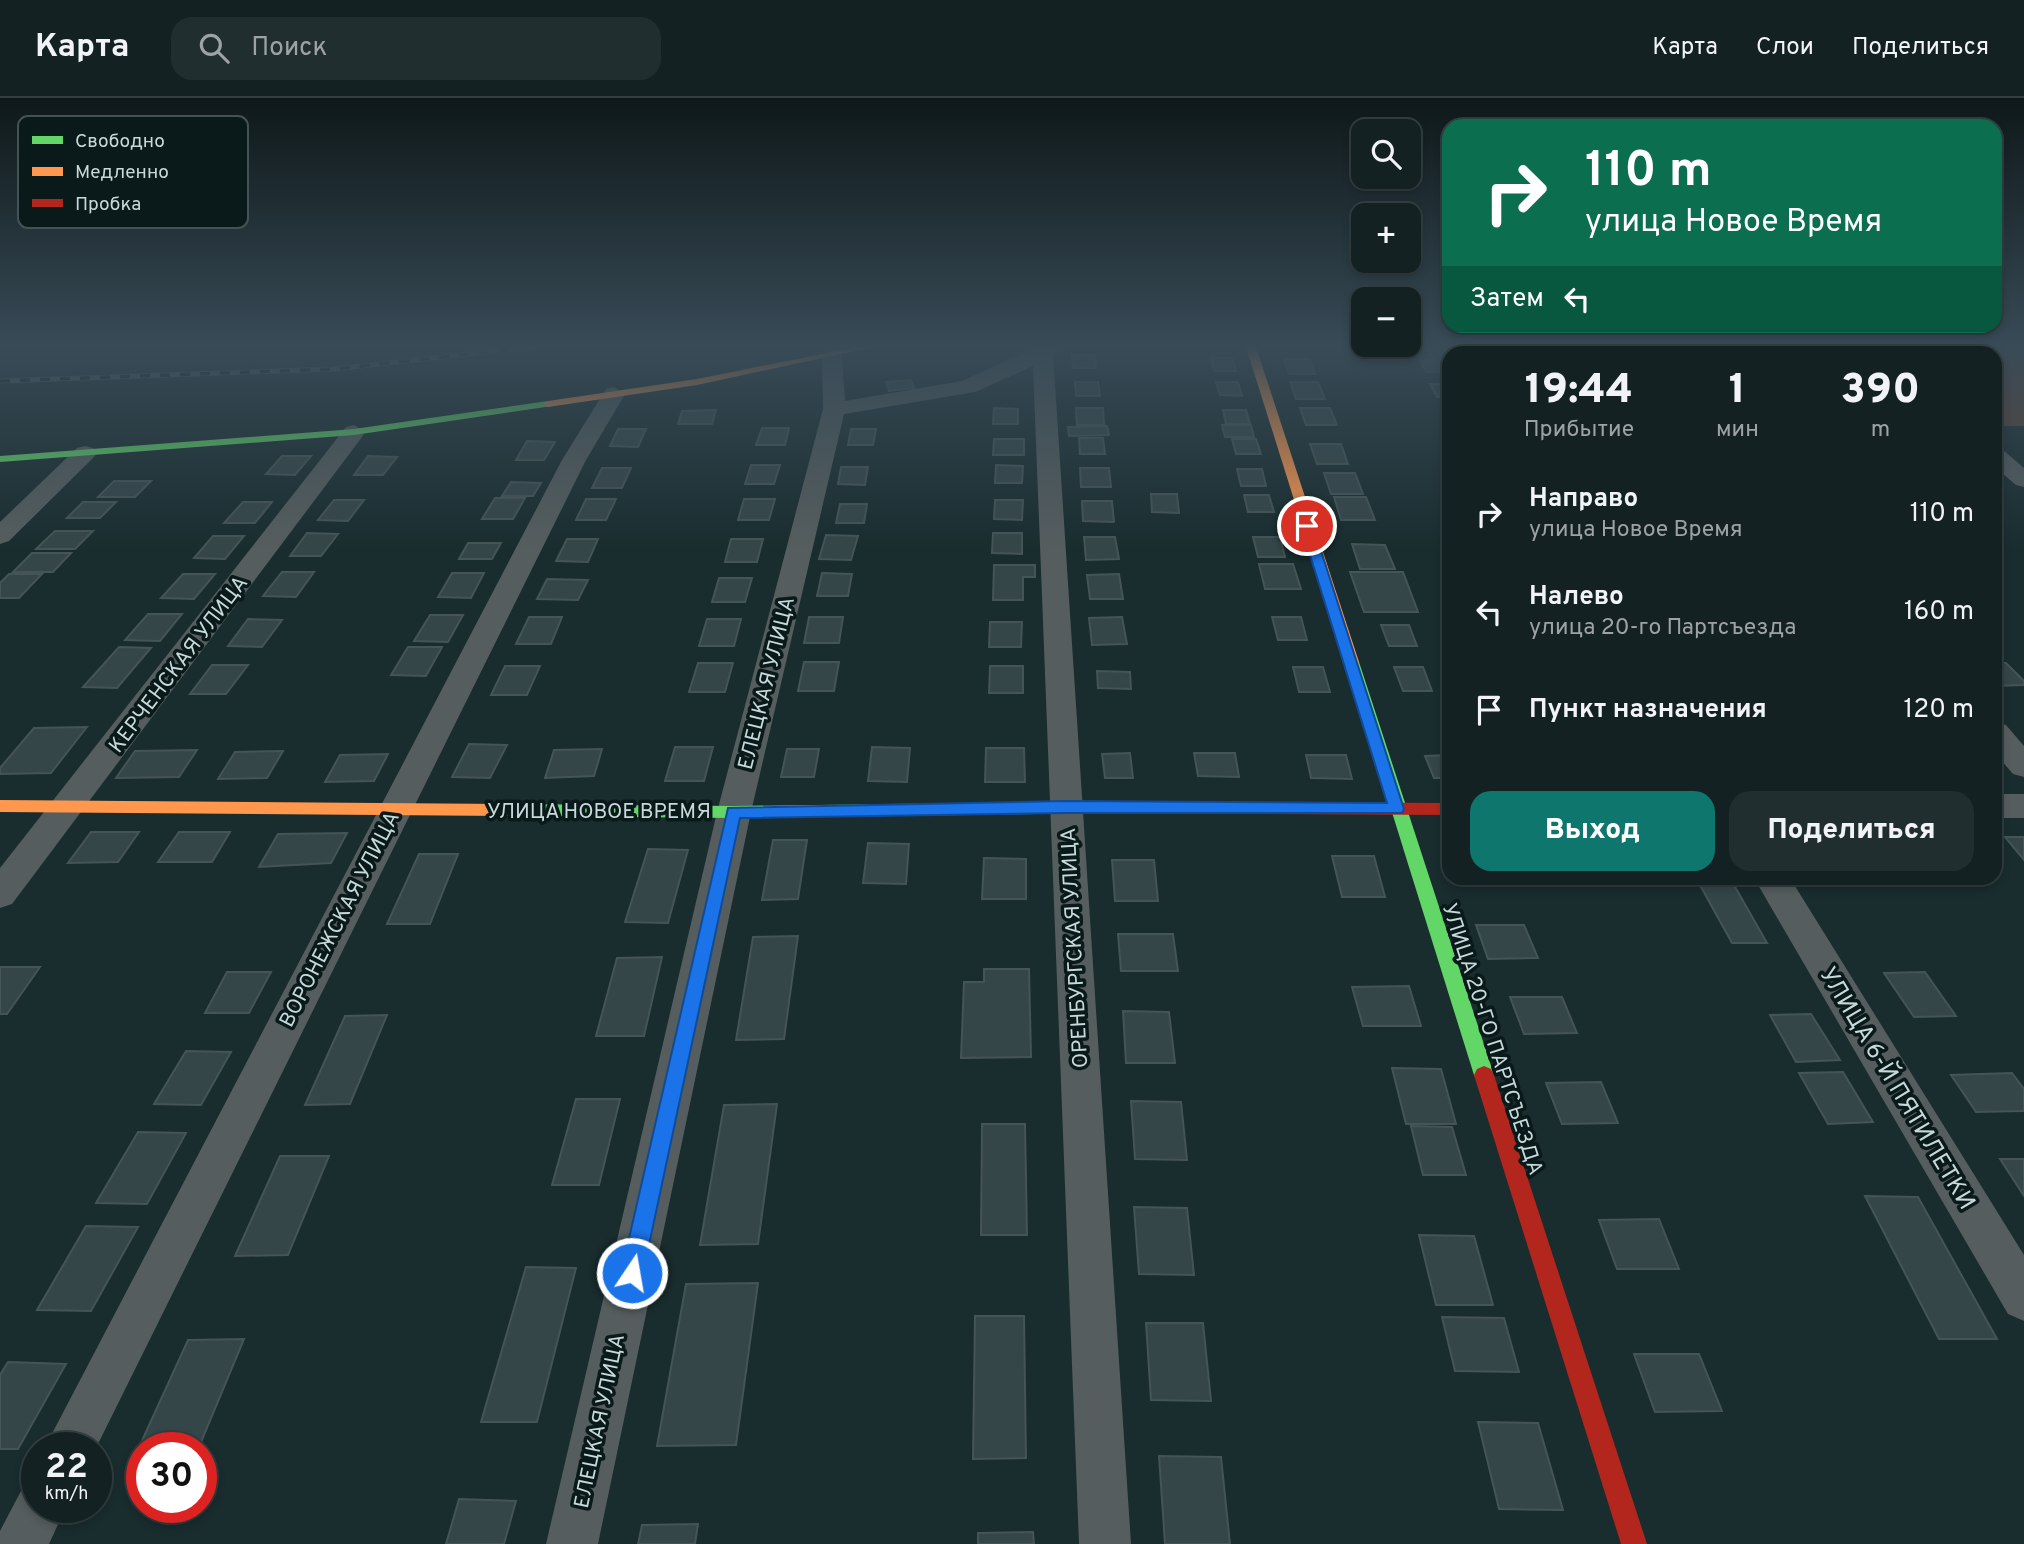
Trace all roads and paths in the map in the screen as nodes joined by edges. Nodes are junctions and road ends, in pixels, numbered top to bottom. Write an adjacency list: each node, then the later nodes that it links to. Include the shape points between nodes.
1 (474, 414): 6 (street)
2 (602, 414): 21 (street, ВОРОНЕЖСКАЯ УЛИЦА)
3 (833, 414): 22 (street, ЕЛЕЦКАЯ УЛИЦА)
4 (1050, 414): 18 (street, ОРЕНБУРГСКАЯ УЛИЦА)
5 (1272, 414): 19 (street, УЛИЦА 20-ГО ПАРТСЪЕЗДА)
6 (354, 432): 7 (street); 17 (street, КЕРЧЕНСКАЯ УЛИЦА)
7 (85, 453): 8 (street); 11 (street)
8 (0, 459)
9 (2002, 462): 10 (street)
10 (2024, 480)
11 (0, 536)
12 (2002, 741): 13 (street)
13 (2024, 766)
14 (2002, 806): 15 (street)
15 (2024, 806)
16 (0, 807): 17 (street, УЛИЦА НОВОЕ ВРЕМЯ)
17 (69, 807): 21 (street, УЛИЦА НОВОЕ ВРЕМЯ); 24 (street, КЕРЧЕНСКАЯ УЛИЦА)
18 (1066, 807): 19 (street, УЛИЦА НОВОЕ ВРЕМЯ); 22 (street, УЛИЦА НОВОЕ ВРЕМЯ); 30 (street, ОРЕНБУРГСКАЯ УЛИЦА)
19 (1396, 809): 20 (street, УЛИЦА НОВОЕ ВРЕМЯ); 31 (street, УЛИЦА 20-ГО ПАРТСЪЕЗДА)
20 (1442, 809)
21 (395, 810): 22 (street, УЛИЦА НОВОЕ ВРЕМЯ); 26 (street, ВОРОНЕЖСКАЯ УЛИЦА)
22 (734, 812): 29 (street, ЕЛЕЦКАЯ УЛИЦА)
23 (1775, 885): 25 (street, УЛИЦА 6-Й ПЯТИЛЕТКИ)
24 (0, 894)
25 (2024, 1298)
26 (78, 1432)
27 (32, 1523): 28 (street)
28 (21, 1544)
29 (572, 1544)
30 (1105, 1544)
31 (1634, 1544)

